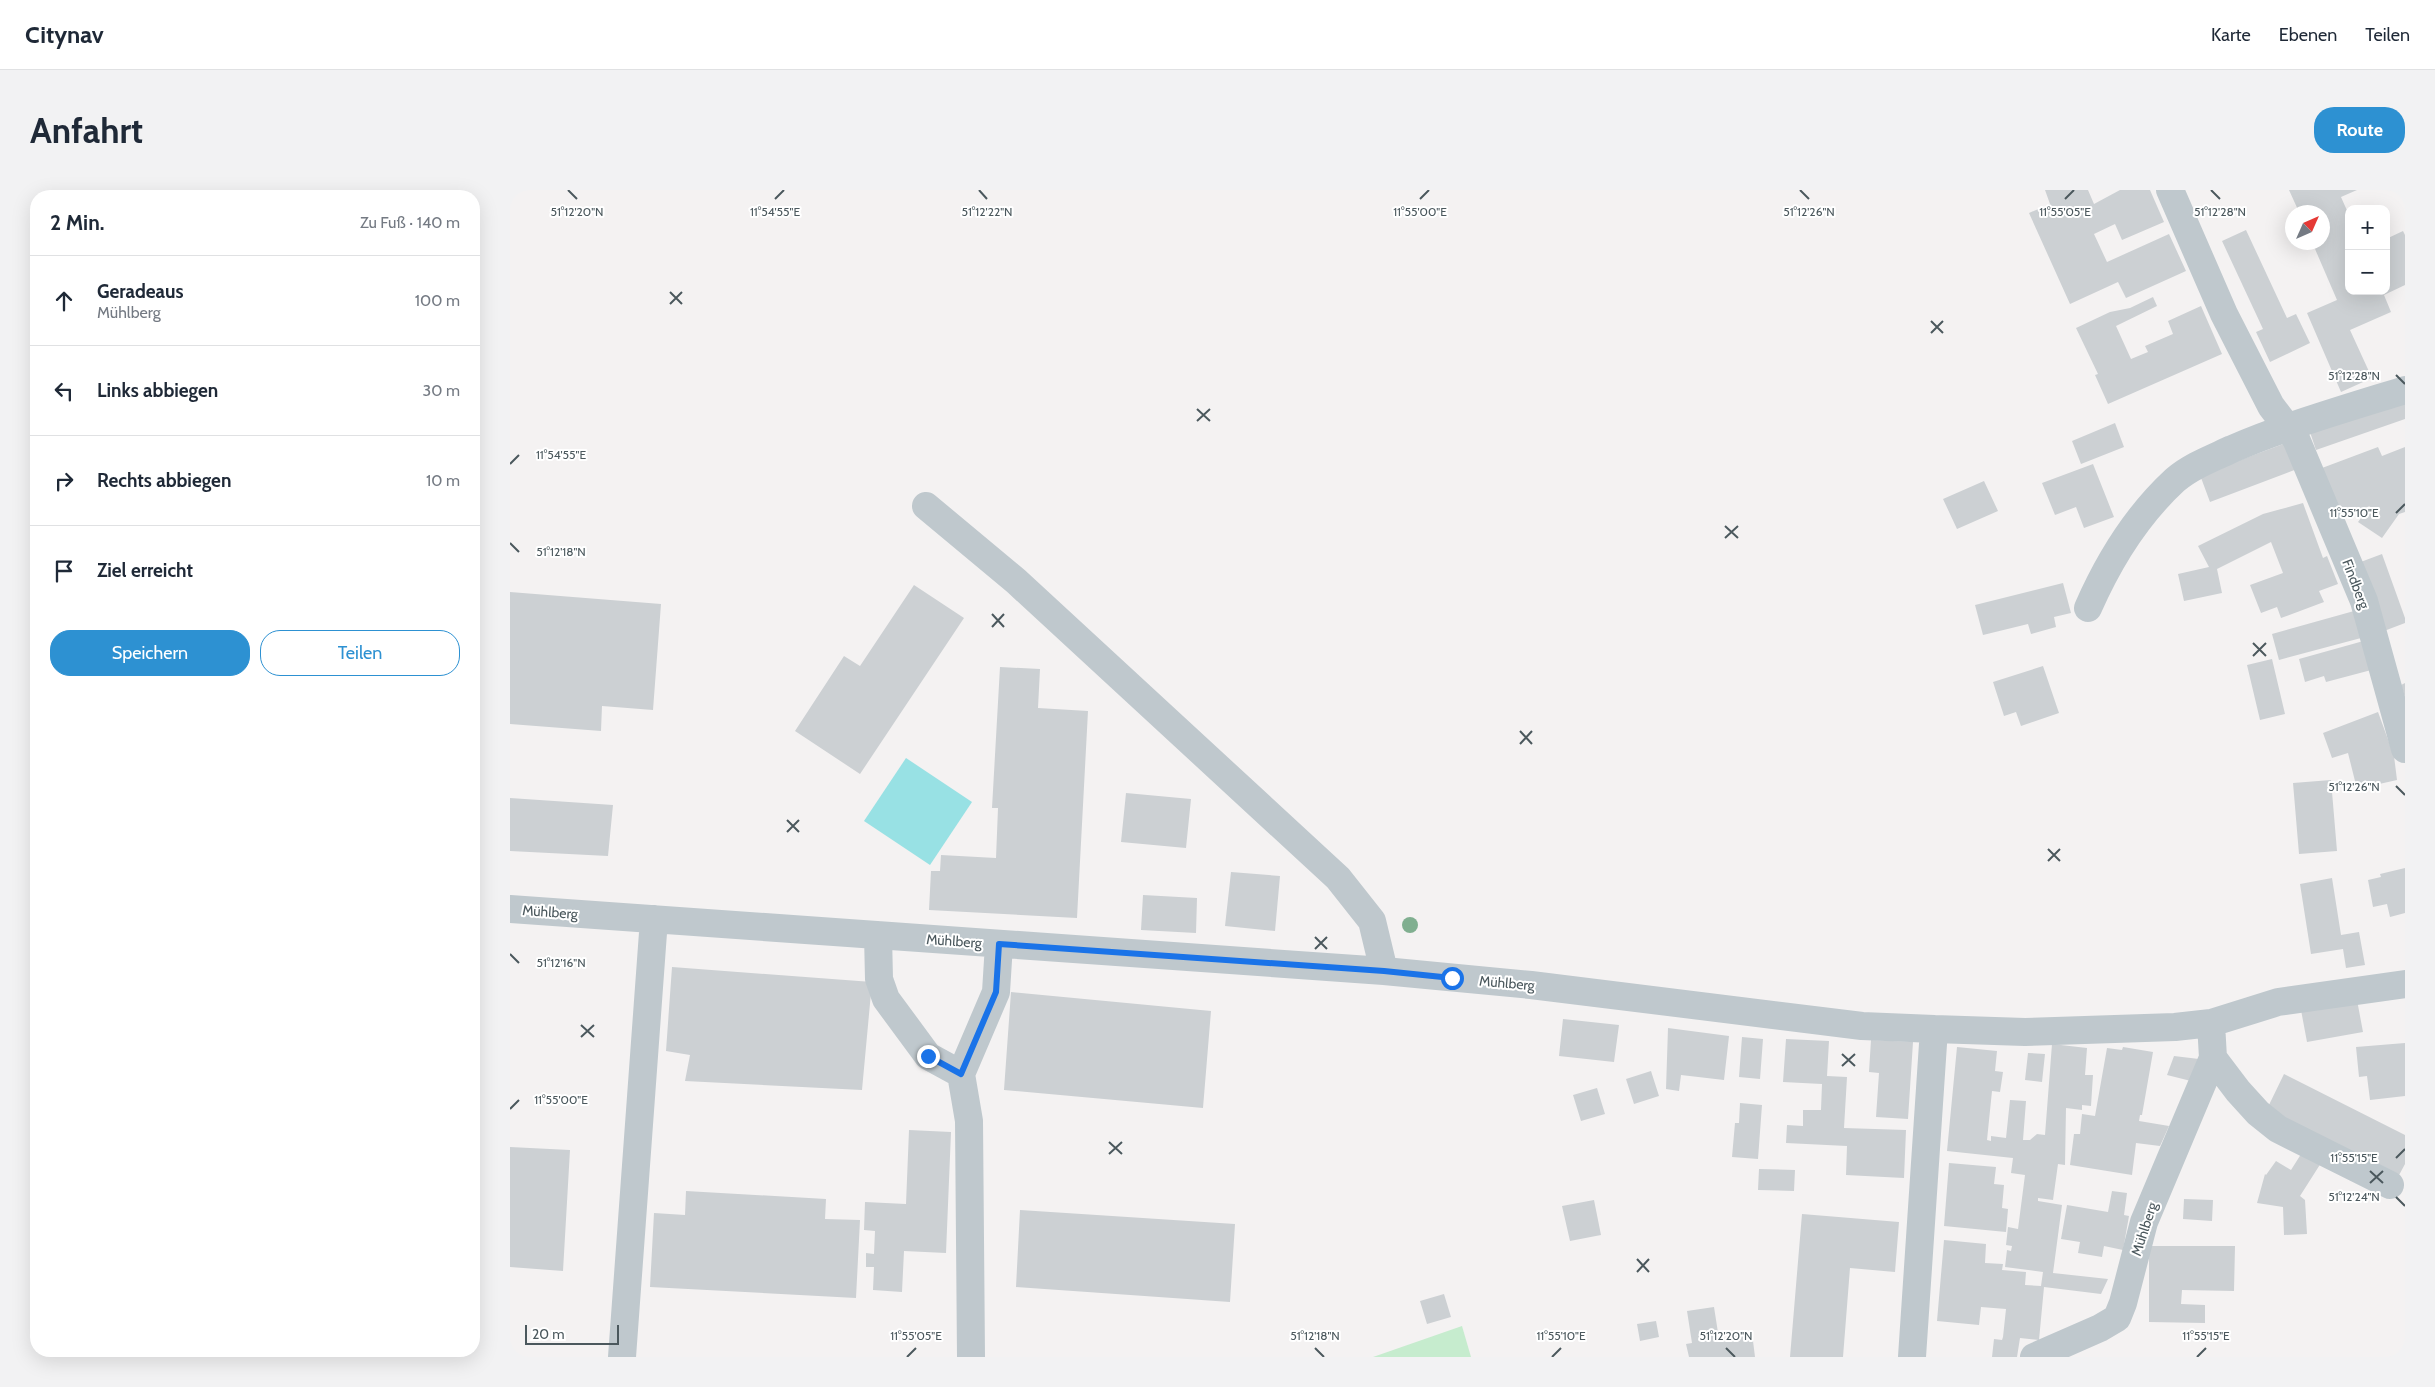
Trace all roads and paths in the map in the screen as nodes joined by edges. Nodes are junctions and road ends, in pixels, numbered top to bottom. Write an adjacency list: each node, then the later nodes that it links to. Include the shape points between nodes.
1 (2170, 190): 3 (street, Findberg, via 2224,314 2271,406)
2 (2405, 390): 3 (street)
3 (2287, 427): 5 (street, via 2208,460 2176,480 2129,533 2105,568); 6 (street, Findberg, via 2296,439 2364,600)
4 (926, 506): 11 (street, via 1016,581 1338,878 1372,921)
5 (2088, 608)
6 (2405, 749)
7 (510, 910): 8 (street, Mühlberg)
8 (654, 919): 9 (street, Mühlberg); 18 (street)
9 (878, 935): 10 (street, Mühlberg); 16 (street, via 880,979 886,999 928,1056)
10 (999, 944): 11 (street, Mühlberg); 16 (street, via 996,992)
11 (1384, 971): 14 (street, Mühlberg, via 1531,985 1862,1026)
12 (2405, 984): 13 (street, Mühlberg, via 2278,1002)
13 (2212, 1023): 14 (street, Mühlberg, via 2025,1032); 15 (street, Mühlberg)
14 (1934, 1029): 20 (street)
15 (2213, 1058): 17 (street, via 2258,1113 2278,1129); 21 (street, Mühlberg, via 2144,1222 2123,1303 2116,1318)
16 (961, 1074): 19 (street, via 969,1121)
17 (2390, 1185)
18 (622, 1357)
19 (971, 1357)
20 (1912, 1357)
21 (2034, 1357)

